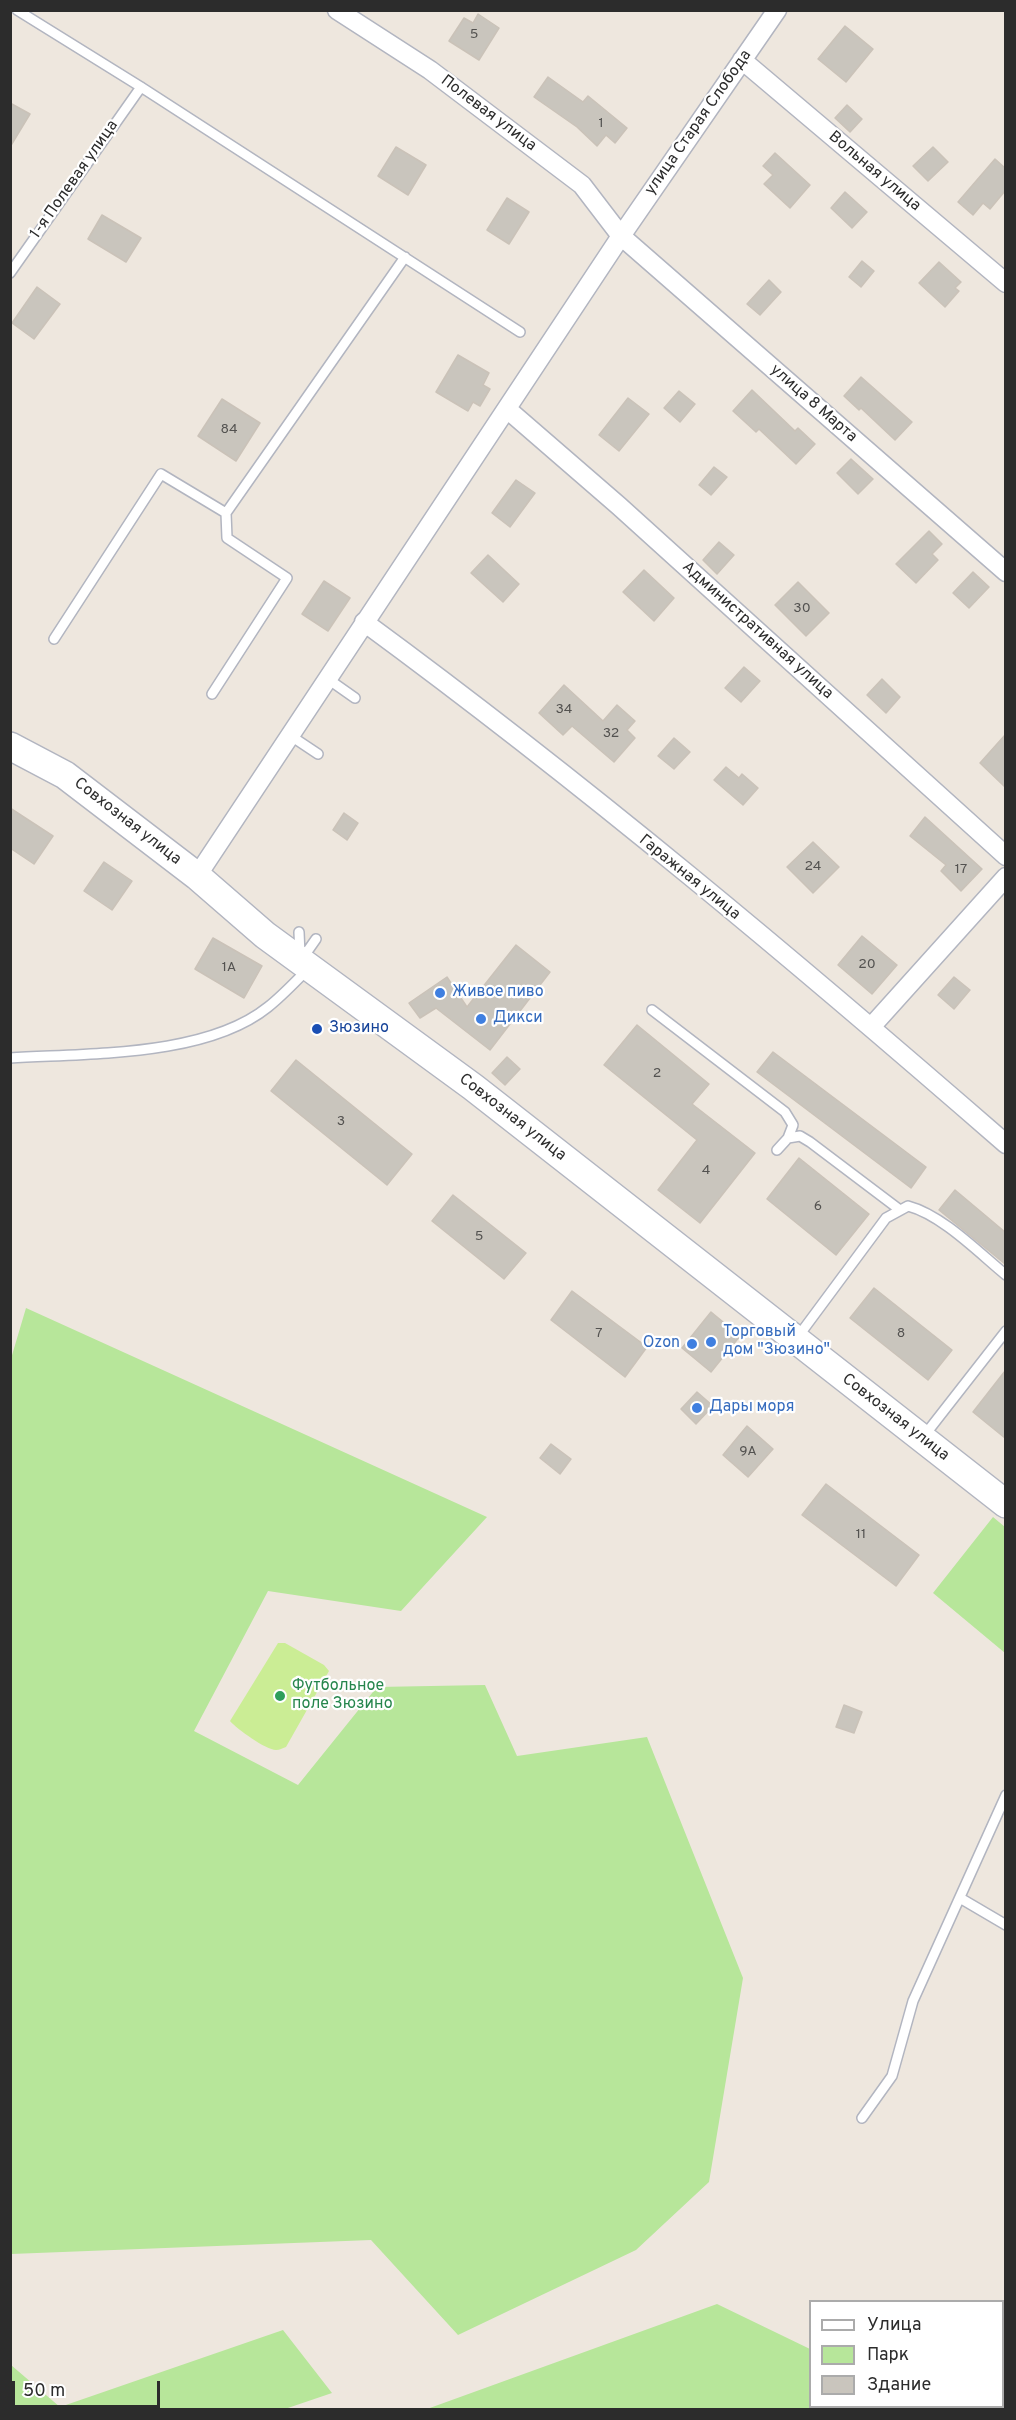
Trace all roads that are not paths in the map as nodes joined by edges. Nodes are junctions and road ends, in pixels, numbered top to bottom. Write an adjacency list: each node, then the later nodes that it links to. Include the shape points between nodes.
1 (17, 10): 5 (lane)
2 (337, 10): 6 (street, Полевая улица, via 430,70 582,185)
3 (777, 10): 4 (street, улица Старая Слобода)
4 (742, 60): 6 (street, улица Старая Слобода); 9 (street, Вольная улица)
5 (141, 87): 7 (lane); 8 (lane, 1-я Полевая улица)
6 (621, 236): 11 (street, улица Старая Слобода); 13 (street, улица 8 Марта)
7 (405, 257): 10 (lane); 12 (lane)
8 (10, 273)
9 (1005, 283)
10 (519, 332)
11 (507, 409): 14 (street, улица Старая Слобода); 22 (street, Административная улица)
12 (226, 513): 15 (lane, via 161,474); 17 (lane, via 227,538 287,578)
13 (1005, 572)
14 (364, 622): 16 (street, улица Старая Слобода); 29 (street, Гаражная улица, via 556,768)
15 (54, 639)
16 (328, 679): 18 (lane); 19 (street, улица Старая Слобода)
17 (212, 694)
18 (355, 698)
19 (291, 736): 21 (lane); 23 (street, улица Старая Слобода)
20 (10, 746): 23 (street, Совхозная улица, via 65,774)
21 (318, 754)
22 (1005, 856)
23 (197, 876): 27 (street, Совхозная улица)
24 (1005, 877): 29 (street)
25 (299, 932): 27 (lane)
26 (316, 939): 27 (lane)
27 (305, 964): 30 (lane, via 267,1008 233,1028 198,1041 121,1051); 37 (street, Совхозная улица, via 473,1087)
28 (652, 1010): 31 (lane, via 786,1112 793,1125)
29 (871, 1027): 32 (street, Гаражная улица)
30 (10, 1058)
31 (788, 1138): 33 (lane); 34 (lane, via 800,1136 810,1142)
32 (1005, 1144)
33 (777, 1150)
34 (900, 1210): 35 (lane, via 908,1206 922,1210); 37 (lane, via 885,1218)
35 (1005, 1275)
36 (1005, 1331): 38 (lane)
37 (795, 1339): 38 (street, Совхозная улица)
38 (922, 1439): 39 (street, Совхозная улица)
39 (1005, 1504)
40 (1005, 1795): 41 (lane)
41 (960, 1898): 42 (lane); 43 (lane, via 913,2001 892,2076)
42 (1005, 1925)
43 (862, 2118)

